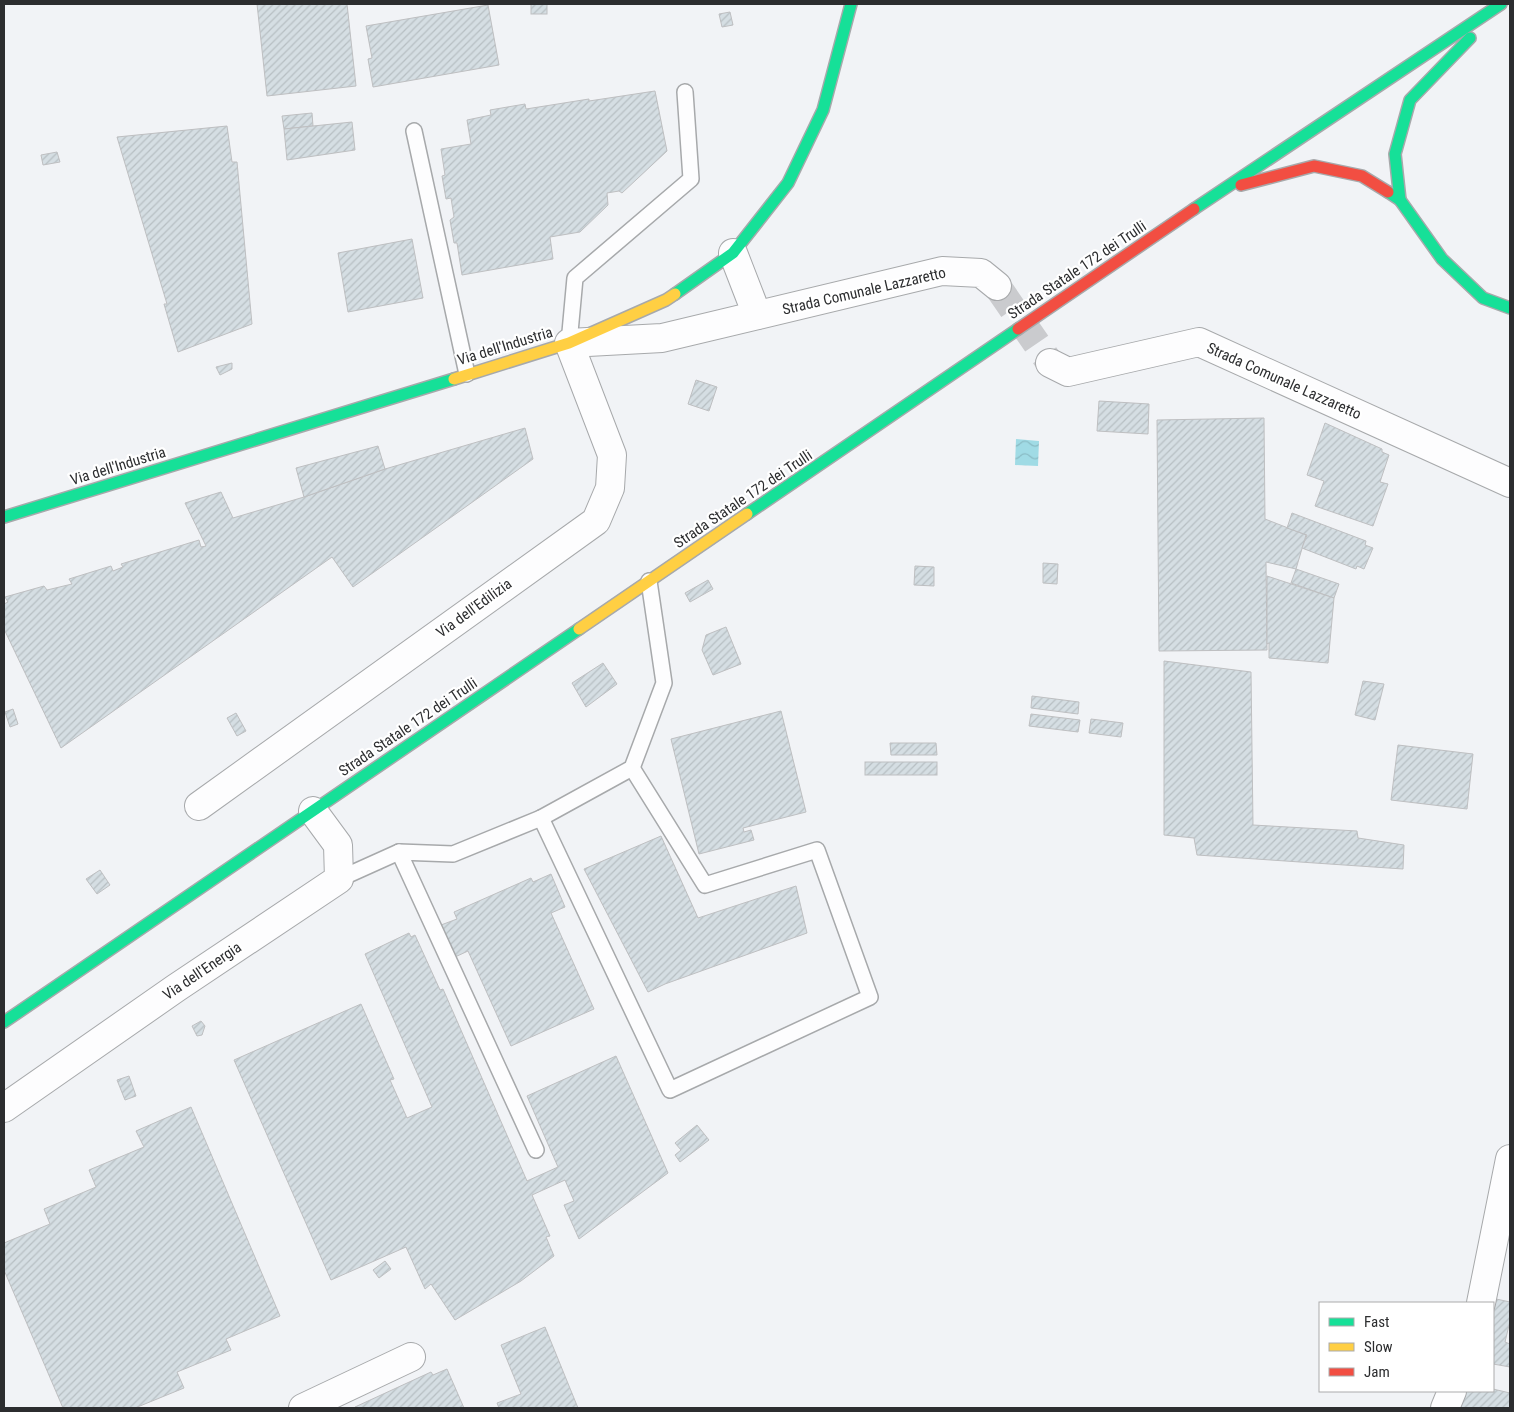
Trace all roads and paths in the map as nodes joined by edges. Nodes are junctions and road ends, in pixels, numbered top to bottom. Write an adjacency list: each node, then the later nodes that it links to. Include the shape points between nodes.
1 (851, 4): 9 (main road, Via dell'Industria, via 823,110 788,183)
2 (1502, 4): 5 (main road, Strada Statale 172 dei Trulli); 8 (main road, via 1410,100 1395,154)
3 (1414, 48): 5 (main road)
4 (685, 92): 13 (lane, via 691,179 575,278)
5 (1338, 112): 7 (main road, Strada Statale 172 dei Trulli)
6 (414, 131): 15 (lane)
7 (1220, 191): 8 (main road, via 1314,166 1362,176); 18 (main road, Strada Statale 172 dei Trulli)
8 (1400, 200): 11 (main road, via 1442,259 1483,298)
9 (733, 253): 12 (street); 13 (main road, Via dell'Industria, via 666,300)
10 (997, 286): 12 (street, Strada Comunale Lazzaretto, via 981,273 942,270)
11 (1510, 308)
12 (757, 315): 13 (street, Strada Comunale Lazzaretto, via 662,338)
13 (569, 343): 15 (main road, Via dell'Industria); 20 (street, Via dell'Edilizia, via 612,455 610,488 596,522)
14 (1050, 364): 16 (street, Strada Comunale Lazzaretto, via 1068,372 1199,342)
15 (467, 374): 17 (main road, Via dell'Industria)
16 (1510, 483)
17 (4, 517)
18 (649, 581): 19 (lane, via 664,683); 21 (main road, Strada Statale 172 dei Trulli)
19 (632, 768): 22 (lane); 22 (lane, via 705,885 817,850 870,997 670,1090)
20 (198, 806)
21 (313, 811): 24 (street, via 338,845); 25 (main road, Strada Statale 172 dei Trulli)
22 (541, 818): 23 (lane, via 453,854)
23 (399, 852): 24 (lane); 27 (lane)
24 (339, 880): 26 (street, Via dell'Energia)
25 (4, 1022)
26 (4, 1108)
27 (536, 1150)
28 (1510, 1159): 29 (street)
29 (1482, 1302)
30 (411, 1356): 32 (street)
31 (1452, 1392): 33 (street)
32 (303, 1408)
33 (1445, 1408)

